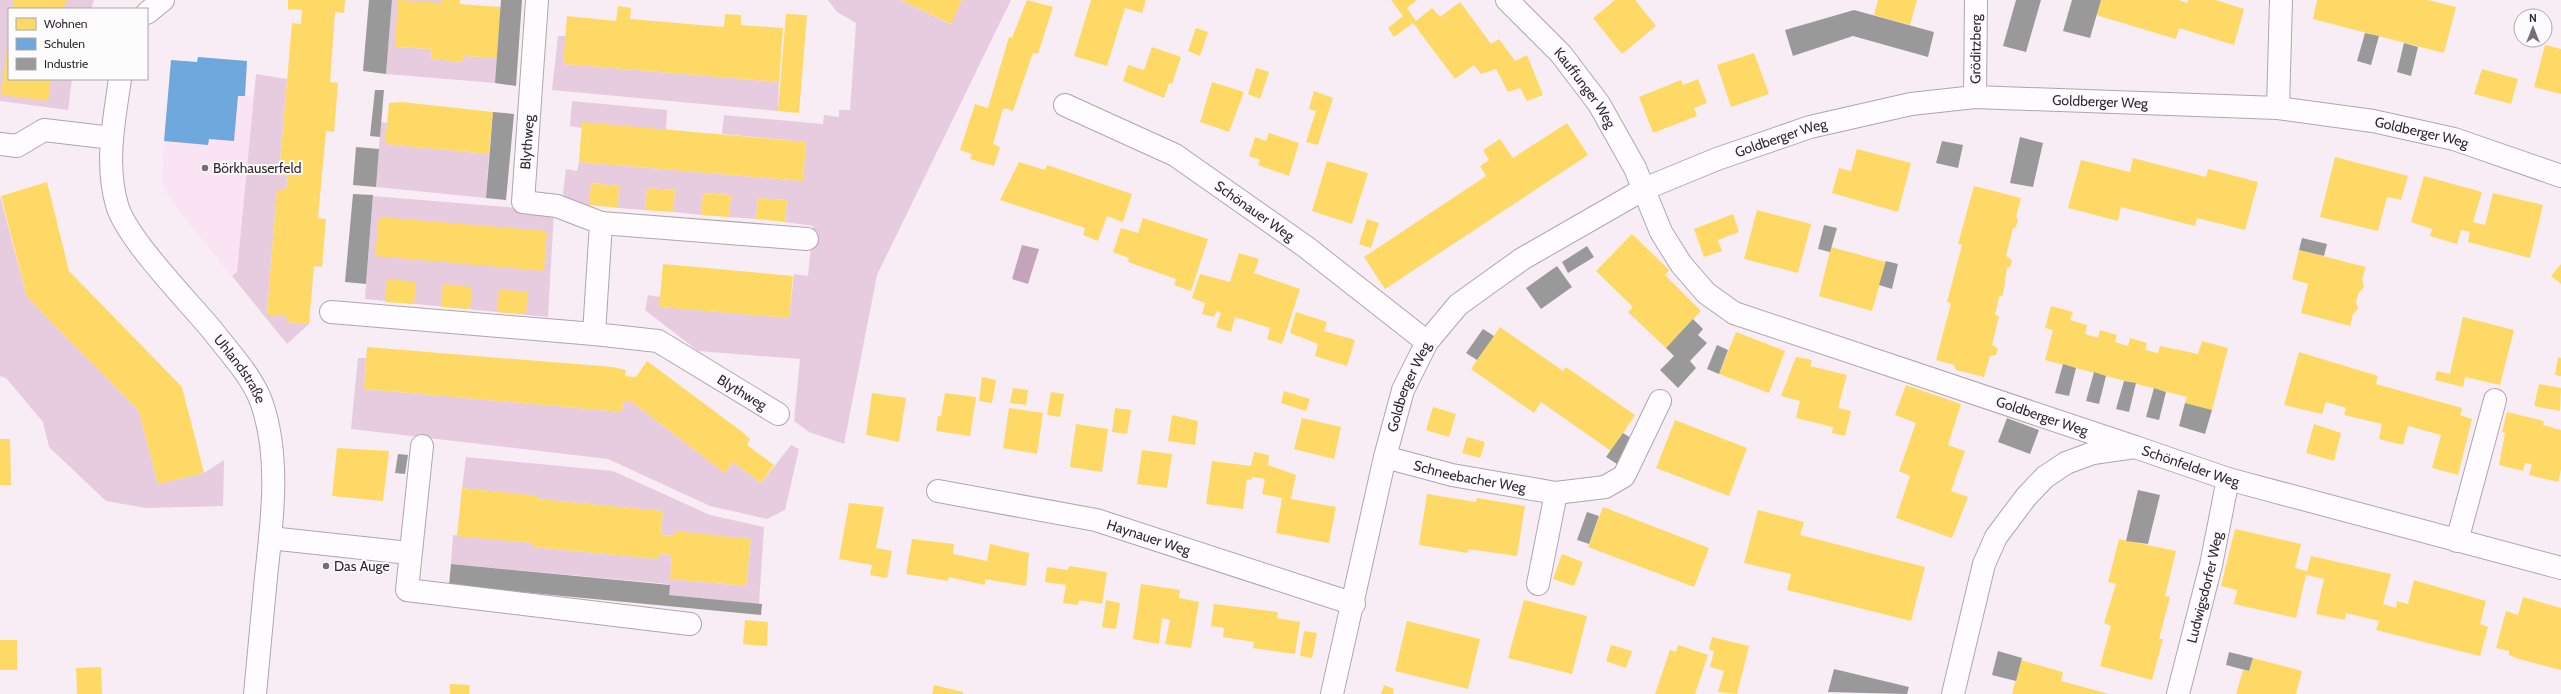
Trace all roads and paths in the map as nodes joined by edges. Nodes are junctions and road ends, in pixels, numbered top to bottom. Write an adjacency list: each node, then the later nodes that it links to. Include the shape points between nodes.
1 (163, 0): 6 (street)
2 (537, 0): 15 (street, Blythweg, via 523,202 558,206)
3 (1507, 0): 14 (street, Kauffunger Weg, via 1561,54 1598,104 1626,151)
4 (1976, 0): 8 (street, Gröditzberg)
5 (2281, 0): 10 (street)
6 (148, 12)
7 (120, 80): 11 (street, Uhlandstraße)
8 (1975, 97): 10 (street, Goldberger Weg); 14 (street, Goldberger Weg, via 1911,104 1810,127 1717,159)
9 (1065, 105): 19 (street, Schönauer Weg, via 1175,156 1306,247)
10 (2278, 108): 13 (street, Goldberger Weg, via 2373,121 2454,139)
11 (112, 138): 12 (street, via 44,130 17,146); 29 (street, Uhlandstraße, via 112,183 117,207 125,225 235,358 255,387 261,402 271,444 273,488)
12 (0, 144)
13 (2561, 176)
14 (1644, 189): 19 (street, Goldberger Weg, via 1522,259 1458,306); 24 (street, Goldberger Weg, via 1661,232 1682,264 1706,293 1734,313)
15 (601, 223): 16 (street, Blythweg); 18 (street)
16 (807, 239)
17 (332, 312): 18 (street, Blythweg)
18 (594, 334): 22 (street, Blythweg, via 658,341)
19 (1427, 342): 25 (street, Goldberger Weg, via 1404,390)
20 (2495, 400): 30 (street)
21 (1660, 401): 28 (street, Schneebacher Weg, via 1624,476 1605,487)
22 (778, 414)
23 (422, 446): 31 (street)
24 (2135, 447): 26 (street, Schönfelder Weg); 38 (street, Schönfelder Weg, via 2093,453 2066,463 2045,477 2004,526 1984,564)
25 (1385, 457): 28 (street, Schneebacher Weg, via 1452,475); 34 (street, Goldberger Weg)
26 (2228, 479): 30 (street, Schönfelder Weg); 39 (street, Ludwigsdorfer Weg, via 2211,565)
27 (938, 491): 34 (street, Haynauer Weg, via 1096,520)
28 (1556, 493): 33 (street)
29 (270, 538): 31 (street); 36 (street, Uhlandstraße)
30 (2457, 541): 32 (street, Schönfelder Weg)
31 (409, 552): 35 (street, via 407,590)
32 (2561, 568)
33 (1538, 584)
34 (1354, 604): 37 (street, Goldberger Weg)
35 (690, 624)
36 (255, 694)
37 (1332, 694)
38 (1952, 694)
39 (2178, 694)

